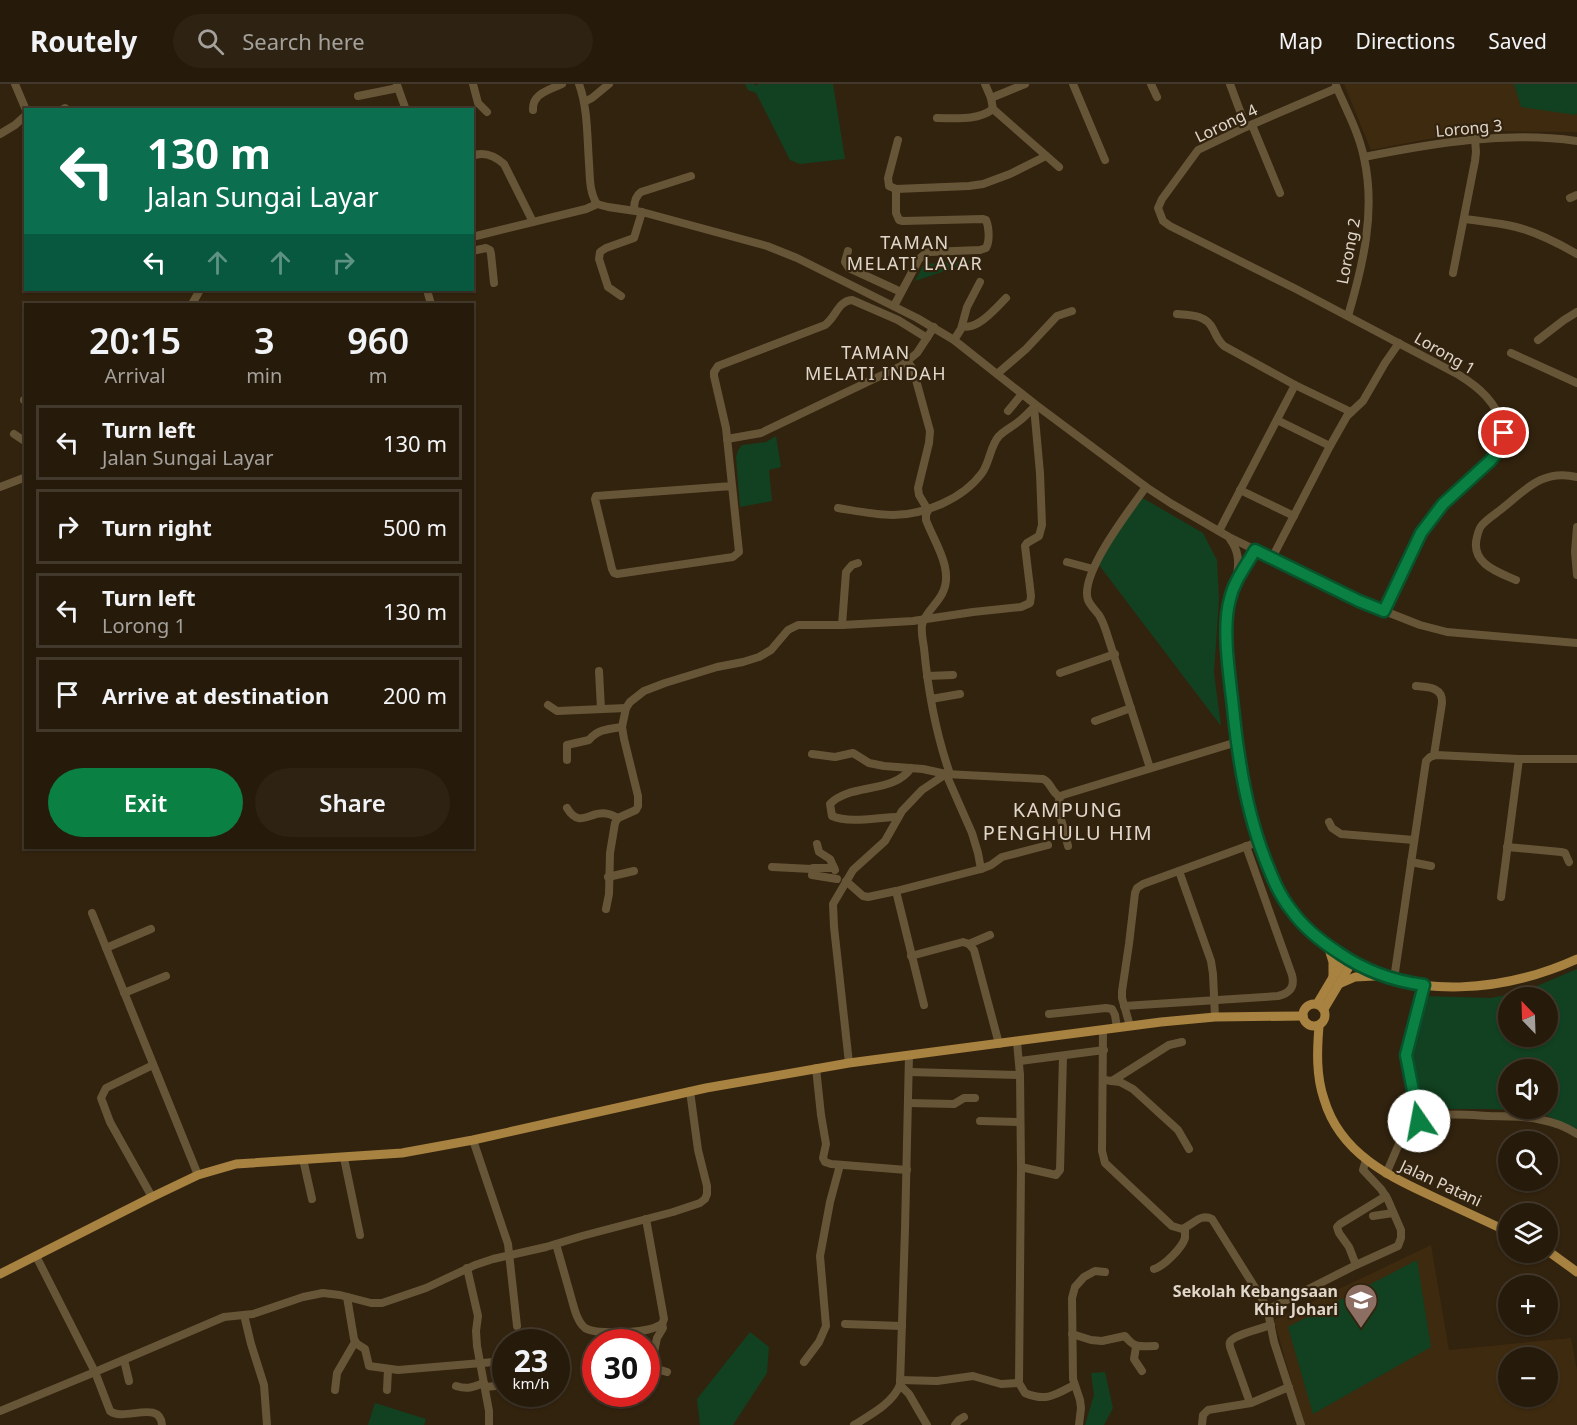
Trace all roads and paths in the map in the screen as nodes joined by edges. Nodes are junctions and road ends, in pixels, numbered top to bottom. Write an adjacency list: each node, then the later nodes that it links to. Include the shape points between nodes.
1 (15, 84): 17 (street)
2 (473, 84): 21 (street, via 478,103)
3 (562, 84): 19 (street, via 537,96)
4 (579, 84): 16 (street)
5 (609, 84): 16 (street)
6 (985, 84): 15 (street)
7 (1025, 84): 15 (street)
8 (1073, 84): 32 (street)
9 (1151, 84): 14 (street)
10 (1230, 84): 24 (street)
11 (398, 86): 13 (street); 18 (street)
12 (1336, 86): 24 (street, Lorong 4); 31 (street, Lorong 2)
13 (357, 96)
14 (1157, 97)
15 (991, 98): 20 (street)
16 (584, 102): 37 (street, via 590,184)
17 (25, 108)
18 (405, 108)
19 (533, 110)
20 (993, 110): 23 (street, via 975,117); 30 (street)
21 (487, 112)
22 (24, 117): 25 (street)
23 (937, 118)
24 (1249, 126): 36 (street); 39 (street, Lorong 4, via 1198,150 1161,199)
25 (0, 134)
26 (1474, 139): 28 (street, Lorong 3); 31 (street, Lorong 3); 40 (street, via 1475,161)
27 (898, 140): 35 (street, via 888,178 889,186)
28 (1577, 141)
29 (474, 155): 41 (street, via 488,154 504,164)
30 (1046, 156): 33 (street); 35 (street, via 983,184)
31 (1364, 157): 56 (street, Lorong 2, via 1369,220)
32 (1105, 160)
33 (1059, 167)
34 (691, 176): 38 (street, via 637,194)
35 (896, 189): 49 (street, via 899,220 983,219 988,225 986,248 926,253)
36 (1280, 193)
37 (597, 204): 38 (street); 41 (street)
38 (638, 211): 50 (street, via 634,238 600,252 608,287); 52 (street, via 783,252)
39 (1159, 214): 56 (street, Lorong 1, via 1170,226)
40 (1464, 219): 45 (street, via 1526,230); 46 (street)
41 (533, 222): 42 (street)
42 (474, 237)
43 (474, 251): 48 (street, via 490,250)
44 (848, 251): 49 (street, via 845,262 849,268)
45 (1577, 254)
46 (1453, 273)
47 (980, 282): 57 (street)
48 (494, 283)
49 (901, 292): 52 (street)
50 (621, 296)
51 (1006, 298): 57 (street, via 975,325)
52 (894, 306): 58 (street)
53 (1072, 311): 65 (street, via 1057,316)
54 (1577, 312): 61 (street)
55 (1177, 314): 67 (street, via 1204,318 1224,346)
56 (1348, 316): 62 (street, Lorong 1)
57 (962, 326): 60 (street)
58 (934, 327): 59 (street); 60 (street)
59 (927, 338): 64 (street); 74 (street, via 852,300 843,302 825,325 715,369)
60 (954, 340): 65 (street)
61 (1538, 340)
62 (1399, 343): 71 (street, via 1363,401); 97 (street, Lorong 1, via 1480,390 1498,413 1505,438 1490,461 1443,504 1421,533)
63 (1511, 353): 66 (street)
64 (908, 362): 74 (street, via 756,435); 84 (street, via 930,431 918,488)
65 (997, 374): 68 (street)
66 (1577, 383)
67 (1295, 385): 71 (street); 72 (street)
68 (1022, 394): 69 (street); 70 (street)
69 (1035, 406): 81 (street); 84 (street, via 997,439 987,465 973,483); 98 (street, via 1042,525 1039,536 1025,546 1030,603)
70 (1008, 411)
71 (1351, 412): 76 (street)
72 (1276, 420): 76 (street); 82 (street)
73 (14, 434): 75 (street)
74 (727, 439): 79 (street)
75 (24, 441)
76 (1330, 446): 85 (street)
77 (1577, 477): 96 (street, via 1552,475 1540,480 1482,525 1475,544 1480,559)
78 (24, 478): 80 (street)
79 (732, 486): 79 (street, via 596,496 614,573 738,554)
80 (0, 487)
81 (1146, 487): 87 (street); 93 (street)
82 (1240, 490): 85 (street); 87 (street)
83 (838, 508): 84 (street, via 894,515)
84 (928, 510): 98 (street, via 926,520 943,561 946,585)
85 (1294, 516): 90 (street)
86 (1577, 527): 94 (street)
87 (1219, 531): 88 (street)
88 (1229, 537): 89 (street); 95 (street, via 1238,551)
89 (1255, 550): 90 (street); 95 (street)
90 (1272, 558): 97 (street)
91 (1067, 562): 93 (street)
92 (858, 563): 99 (street, via 846,573)
93 (1093, 569): 101 (street, via 1088,599 1103,621)
94 (1577, 575)
95 (1237, 580): 115 (street, via 1227,616)
96 (1516, 580)
97 (1384, 611): 100 (street, via 1456,634)
98 (924, 620): 99 (street); 105 (street)
99 (842, 625): 110 (street, via 792,627 759,657 652,687 636,696)
100 (1577, 643)
101 (1114, 654): 103 (street); 111 (street)
102 (599, 670): 112 (street)
103 (1060, 673)
104 (953, 675): 105 (street)
105 (927, 676): 108 (street)
106 (1416, 686): 117 (street, via 1437,690 1442,696)
107 (960, 694): 108 (street)
108 (931, 699): 123 (street)
109 (548, 705): 112 (street, via 557,711)
110 (626, 708): 112 (street); 114 (street)
111 (1131, 708): 113 (street); 122 (street)
112 (601, 709)
113 (1095, 721)
114 (622, 727): 120 (street, via 602,730 589,740 567,745); 127 (street, via 639,802 636,810)
115 (1237, 742): 122 (street); 130 (street)
116 (812, 754): 121 (street, via 835,757 853,753 880,766)
117 (1434, 755): 118 (street); 129 (street, via 1425,764)
118 (1519, 759): 119 (street); 135 (street)
119 (1577, 759)
120 (567, 760)
121 (911, 768): 123 (street); 126 (street, via 890,783 846,794 830,804 832,816 838,819)
122 (1150, 768): 124 (street)
123 (948, 774): 124 (street, via 1043,779); 126 (street, via 922,790); 142 (street, via 972,833)
124 (1060, 797): 133 (street, via 1059,811)
125 (567, 808): 127 (street, via 581,819 603,813)
126 (898, 817): 146 (street, via 885,841)
127 (618, 818): 145 (street)
128 (1329, 822): 129 (street, via 1341,834)
129 (1414, 840): 136 (street)
130 (1258, 842): 134 (street); 154 (street, via 1280,894 1297,918)
131 (817, 844): 140 (street)
132 (1048, 845): 142 (street, via 1002,857)
133 (1068, 846)
134 (1246, 846): 144 (street); 165 (street, via 1293,983 1285,994)
135 (1507, 847): 137 (street, via 1561,852); 148 (street)
136 (1411, 862): 138 (street); 161 (street)
137 (1569, 862)
138 (1431, 866)
139 (772, 867): 141 (street)
140 (834, 868): 141 (street); 146 (street)
141 (812, 869): 146 (street, via 813,876)
142 (981, 869): 147 (street)
143 (634, 871): 145 (street)
144 (1179, 871): 165 (street, via 1211,961); 167 (street, via 1140,886 1135,893 1122,991)
145 (608, 877): 149 (street)
146 (842, 880): 147 (street, via 863,896); 183 (street, via 832,911)
147 (896, 891): 156 (street)
148 (1501, 897)
149 (606, 909)
150 (92, 913): 155 (street)
151 (151, 929): 155 (street)
152 (990, 935): 153 (street)
153 (969, 944): 156 (street, via 963,942); 178 (street, via 974,950)
154 (1328, 946): 158 (street); 162 (main road)
155 (106, 948): 164 (street)
156 (911, 956): 166 (street)
157 (1577, 959): 163 (main road, via 1500,983)
158 (1348, 960): 160 (main road); 162 (main road)
159 (166, 976): 164 (street)
160 (1380, 976): 161 (main road); 162 (main road, via 1355,976)
161 (1394, 979): 163 (main road)
162 (1335, 982): 168 (main road)
163 (1424, 985): 193 (street, via 1406,1055)
164 (124, 993): 184 (street)
165 (1214, 1000): 167 (street); 171 (street)
166 (924, 1005)
167 (1124, 1006): 172 (street)
168 (1320, 1007): 170 (main road, via 1307,1007); 173 (main road, via 1325,1015)
169 (1049, 1014): 174 (street, via 1112,1009)
170 (1303, 1016): 171 (main road); 173 (main road, via 1307,1024)
171 (1215, 1017): 172 (main road)
172 (1130, 1026): 174 (main road)
173 (1319, 1026): 200 (main road, Jalan Patani, via 1318,1068 1325,1105 1344,1137)
174 (1117, 1028): 175 (main road)
175 (1103, 1030): 176 (main road); 179 (street)
176 (1017, 1042): 178 (main road); 182 (street)
177 (1182, 1042): 188 (street, via 1168,1045)
178 (999, 1044): 180 (main road)
179 (1104, 1050): 181 (street); 188 (street)
180 (909, 1055): 183 (main road); 186 (street)
181 (1063, 1056): 182 (street); 202 (street, via 1060,1170 1056,1175)
182 (1020, 1061): 187 (street)
183 (849, 1063): 185 (main road)
184 (153, 1065): 205 (street); 207 (street, via 106,1088 101,1098)
185 (816, 1068): 189 (main road); 201 (street, via 826,1144 823,1158)
186 (909, 1072): 187 (street); 191 (street)
187 (1020, 1075): 194 (street)
188 (1108, 1080): 197 (street, via 1133,1089 1179,1130); 213 (street, via 1102,1151 1105,1163 1172,1226)
189 (690, 1091): 196 (main road); 211 (street, via 707,1194 692,1206)
190 (975, 1098): 191 (street, via 964,1098 954,1104)
191 (908, 1103): 203 (street)
192 (980, 1121): 194 (street)
193 (1419, 1121): 195 (street, via 1446,1115 1527,1117 1554,1123); 204 (street, via 1405,1130)
194 (1020, 1122): 202 (street)
195 (1577, 1134)
196 (473, 1140): 198 (main road); 216 (street)
197 (1189, 1149)
198 (345, 1158): 199 (main road); 214 (street)
199 (303, 1159): 205 (main road, via 236,1164); 208 (street)
200 (1366, 1160): 204 (main road, Jalan Patani); 206 (street, via 1363,1170)
201 (836, 1165): 203 (street); 238 (street, via 820,1256 826,1326)
202 (1021, 1167): 247 (street)
203 (907, 1170): 231 (street)
204 (1386, 1174): 212 (main road, Jalan Patani)
205 (198, 1175): 207 (main road)
206 (1386, 1196): 209 (street); 219 (street, via 1337,1227)
207 (152, 1197): 217 (main road)
208 (312, 1199)
209 (1393, 1213): 210 (street); 219 (street, via 1401,1234 1398,1246)
210 (1373, 1216)
211 (646, 1219): 215 (street); 228 (street)
212 (1498, 1227)
213 (1185, 1228): 221 (street, via 1183,1242 1165,1263); 226 (street, via 1204,1216 1212,1219)
214 (360, 1235)
215 (556, 1244): 216 (street); 228 (street, via 575,1311 586,1328 612,1332 649,1330)
216 (509, 1255): 220 (street); 230 (street)
217 (36, 1256): 224 (main road); 243 (street)
218 (1558, 1258): 223 (main road)
219 (1356, 1265): 226 (street)
220 (467, 1268): 225 (street, via 382,1303); 240 (street, via 478,1316 476,1338)
221 (1154, 1269)
222 (1105, 1272): 233 (street, via 1095,1271 1075,1287)
223 (1577, 1272)
224 (0, 1274)
225 (347, 1297): 227 (street, via 332,1293 312,1295); 234 (street)
226 (1267, 1310): 232 (street)
227 (244, 1315): 237 (street, via 224,1317); 259 (street, via 264,1385)
228 (662, 1324): 244 (street, via 652,1362 656,1369)
229 (845, 1324): 231 (street)
230 (517, 1326)
231 (902, 1326): 246 (street)
232 (1271, 1326): 252 (street); 255 (street, via 1230,1342)
233 (1072, 1334): 236 (street, via 1102,1341 1125,1336); 250 (street)
234 (355, 1342): 241 (street, via 365,1349 369,1366); 253 (street, via 337,1373)
235 (1155, 1346): 236 (street)
236 (1136, 1347): 242 (street, via 1134,1359)
237 (124, 1359): 243 (street); 245 (street)
238 (804, 1362)
239 (492, 1363): 240 (street)
240 (481, 1364): 241 (street); 248 (street)
241 (388, 1369): 254 (street)
242 (1142, 1371)
243 (95, 1372): 256 (street); 258 (street, via 112,1413 153,1412 159,1414)
244 (668, 1372)
245 (129, 1381)
246 (900, 1383): 247 (street, via 973,1376 1001,1384); 261 (street, via 894,1396); 262 (street)
247 (1019, 1383): 250 (street, via 1025,1394 1041,1398 1052,1397)
248 (484, 1385): 249 (street); 251 (street, via 463,1389); 260 (street)
249 (492, 1385)
250 (1074, 1385): 264 (street, via 1080,1400)
251 (456, 1386)
252 (1289, 1387): 255 (street); 266 (street)
253 (335, 1390)
254 (387, 1390)
255 (1250, 1403): 265 (street, via 1208,1410 1203,1414)
256 (0, 1411)
257 (964, 1417): 263 (street)
258 (162, 1425)
259 (267, 1425)
260 (489, 1425)
261 (854, 1425)
262 (927, 1425)
263 (955, 1425)
264 (1079, 1425)
265 (1202, 1425)
266 (1301, 1425)

